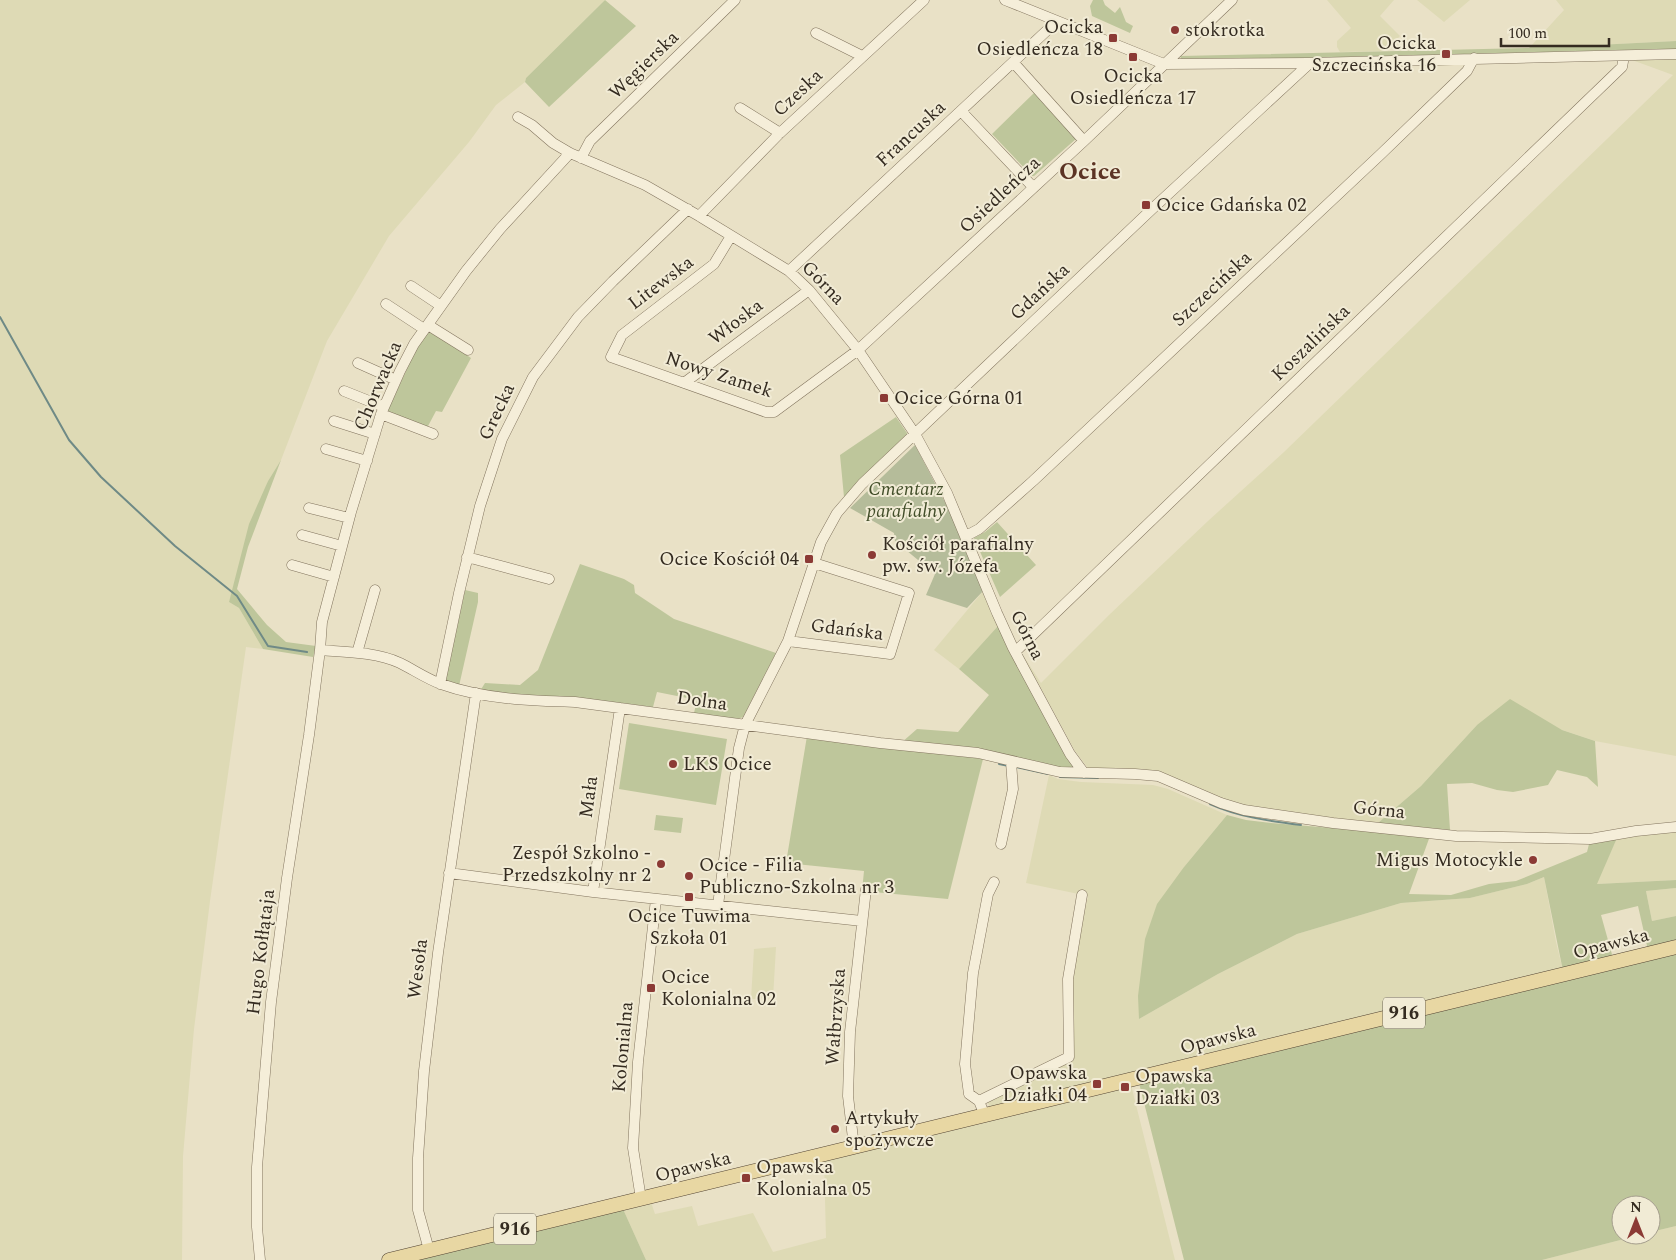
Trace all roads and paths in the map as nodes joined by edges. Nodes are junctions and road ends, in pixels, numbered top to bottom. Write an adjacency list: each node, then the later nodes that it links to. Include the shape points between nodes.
1 (735, 0): 20 (street, Węgierska, via 590,141)
2 (924, 0): 8 (street, Czeska)
3 (1005, 0): 5 (street)
4 (1232, 0): 13 (street, Osiedleńcza)
5 (1056, 22): 11 (street, Francuska); 13 (street)
6 (816, 33): 8 (street)
7 (1676, 54): 9 (street)
8 (862, 56): 17 (street, Czeska)
9 (1624, 56): 10 (street); 58 (street, Koszalińska, via 1622,67)
10 (1474, 58): 12 (street); 48 (street, Szczecińska, via 1467,71 1033,482 980,529)
11 (1013, 62): 15 (street, Francuska); 18 (street)
12 (1310, 62): 13 (street); 42 (street, Gdańska)
13 (1164, 64): 18 (street, Osiedleńcza)
14 (740, 108): 17 (street)
15 (961, 111): 21 (street); 25 (street, Francuska)
16 (518, 117): 19 (street, Górna)
17 (780, 133): 23 (street, Czeska)
18 (1084, 141): 21 (street, Osiedleńcza)
19 (570, 153): 20 (street, Górna); 29 (street, Chorwacka, via 500,229)
20 (581, 158): 22 (street, Górna, via 645,185)
21 (1033, 187): 32 (street, Osiedleńcza)
22 (688, 209): 23 (street, Górna); 50 (street, Grecka, via 578,317 533,377 502,439)
23 (699, 216): 24 (street, Górna)
24 (731, 236): 25 (street, Górna); 33 (street, Litewska, via 714,264 622,334)
25 (788, 271): 27 (street, Górna)
26 (411, 286): 29 (street)
27 (809, 290): 32 (street, Górna); 36 (street, Włoska)
28 (386, 304): 30 (street)
29 (441, 306): 30 (street, Chorwacka)
30 (426, 327): 31 (street); 35 (street, Chorwacka)
31 (468, 350)
32 (858, 350): 36 (street, Nowy Zamek, via 774,412); 42 (street, Górna)
33 (611, 357): 36 (street, Nowy Zamek)
34 (358, 363): 35 (street)
35 (396, 380): 38 (street, Chorwacka)
36 (684, 383)
37 (344, 392): 38 (street)
38 (383, 411): 40 (street, Chorwacka); 41 (street)
39 (334, 420): 40 (street)
40 (375, 434): 44 (street, Chorwacka)
41 (433, 434)
42 (916, 434): 48 (street, Górna); 51 (street, Gdańska, via 862,484 837,513)
43 (326, 449): 44 (street)
44 (366, 461): 46 (street, Chorwacka)
45 (309, 508): 46 (street)
46 (349, 518): 49 (street, Chorwacka)
47 (302, 535): 49 (street)
48 (966, 536): 58 (street, Górna)
49 (342, 546): 53 (street, Chorwacka)
50 (467, 557): 54 (street); 60 (street, Grecka)
51 (814, 563): 56 (street, Gdańska); 56 (street, Gdańska, via 909,594 890,654)
52 (292, 565): 53 (street)
53 (334, 577): 57 (street, Chorwacka, via 322,622)
54 (548, 579)
55 (375, 590): 59 (street)
56 (788, 641): 63 (street, Gdańska)
57 (320, 650): 59 (street, Dolna); 82 (street, Hugo Kołłątaja, via 271,1002 257,1167)
58 (1015, 652): 65 (street, Górna, via 1070,754)
59 (357, 653): 60 (street, Dolna, via 398,663)
60 (440, 684): 61 (street, Dolna)
61 (476, 693): 62 (street, Dolna); 68 (street, Wesoła)
62 (620, 708): 63 (street, Dolna); 71 (street, Mała)
63 (745, 725): 64 (street, Dolna, via 978,753); 74 (street, Gdańska, via 739,748)
64 (1011, 766): 65 (street, Dolna); 67 (street, via 1013,789)
65 (1084, 772): 66 (street, Górna, via 1158,776 1222,803 1266,814 1456,836 1590,839)
66 (1676, 826)
67 (1001, 844)
68 (449, 874): 71 (street); 81 (street, Wesoła, via 424,1071 418,1158 418,1210)
69 (994, 882): 77 (street, via 988,894 973,973 965,1064 969,1094)
70 (866, 890): 75 (street, Wałbrzyska)
71 (593, 892): 73 (street)
72 (1082, 895): 77 (street, via 1068,979 1069,1057)
73 (656, 899): 74 (street); 80 (street, Kolonialna, via 632,1148)
74 (718, 905): 75 (street)
75 (862, 921): 79 (street, Wałbrzyska, via 850,1032 848,1096)
76 (1676, 947): 78 (main road, Opawska / 916)
77 (980, 1101): 78 (street)
78 (985, 1116): 79 (main road, Opawska / 916)
79 (854, 1147): 80 (main road, Opawska / 916)
80 (641, 1199): 81 (main road, Opawska / 916)
81 (429, 1250): 83 (main road, Opawska / 916)
82 (260, 1260)
83 (389, 1260)

